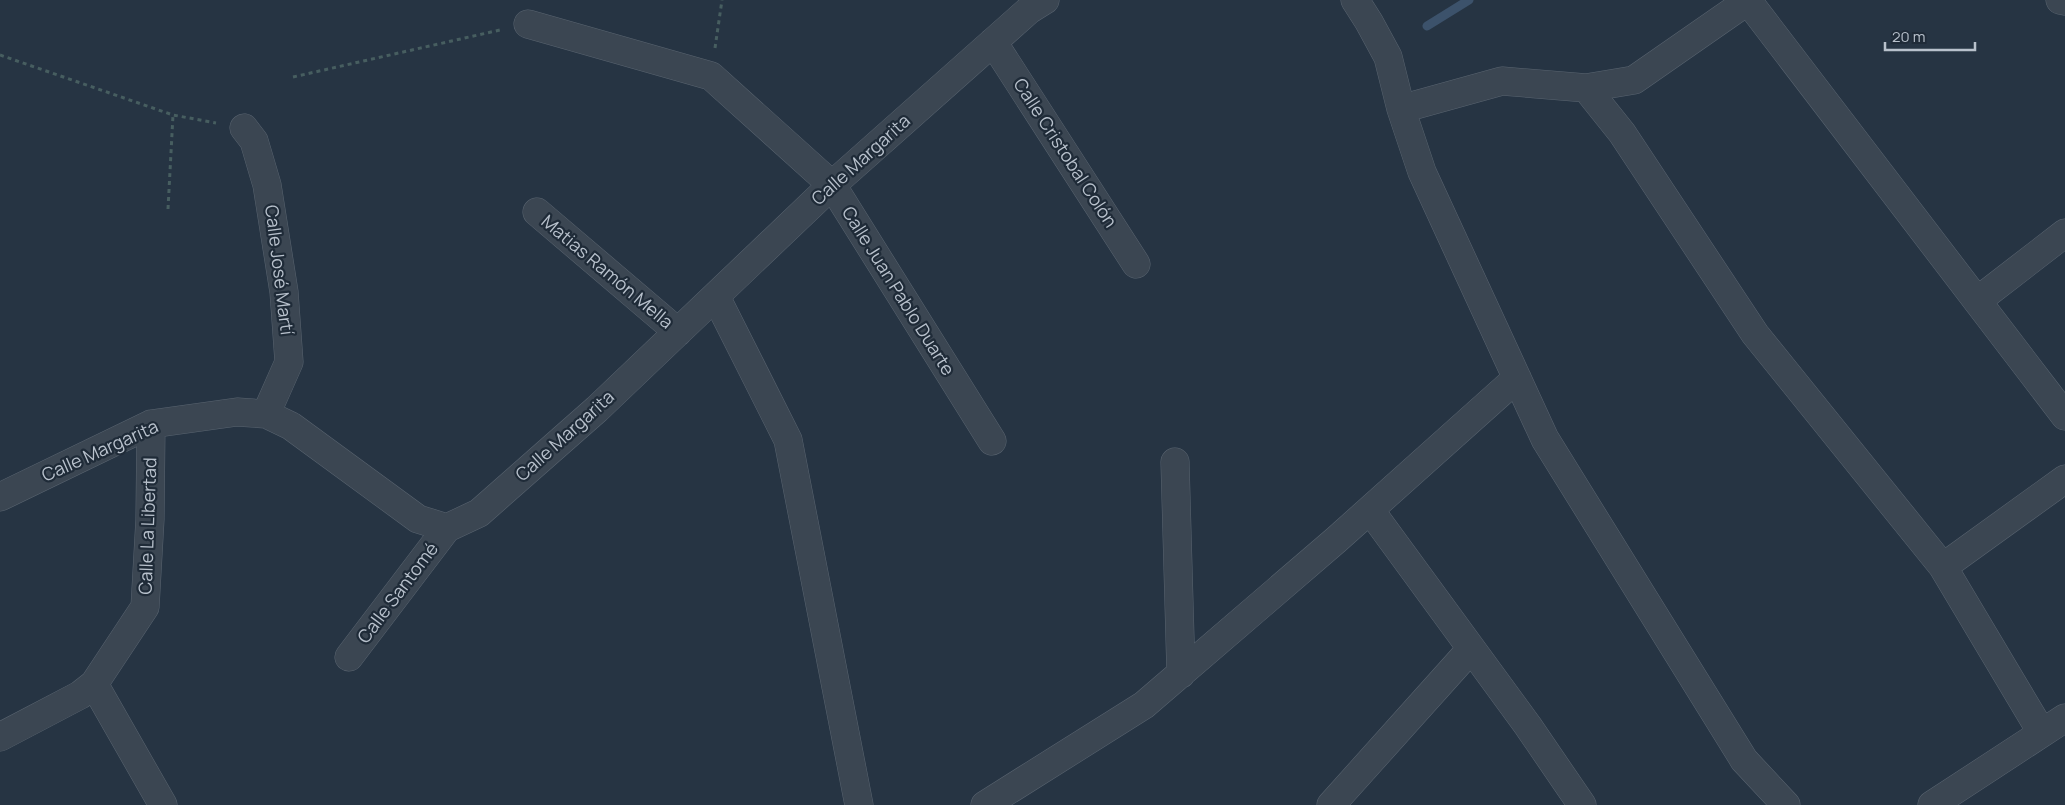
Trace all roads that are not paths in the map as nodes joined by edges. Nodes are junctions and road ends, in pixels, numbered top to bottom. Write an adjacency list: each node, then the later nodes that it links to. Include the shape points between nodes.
1 (1046, 0): 7 (street, Calle Margarita, via 1029,10)
2 (1355, 0): 9 (street, via 1388,57)
3 (1748, 0): 8 (street, via 1634,80); 16 (street)
4 (2060, 0): 5 (street)
5 (2065, 1)
6 (528, 24): 11 (street, Calle Juan Pablo Duarte, via 711,76)
7 (993, 42): 11 (street, Calle Margarita); 14 (street, Calle Cristobal Colón)
8 (1586, 88): 9 (street, via 1502,81); 28 (street, via 1622,133 1755,334)
9 (1401, 109): 18 (street, via 1422,172)
10 (244, 128): 19 (street, Calle José Martí, via 254,141 267,185 285,301 289,362)
11 (832, 185): 15 (street, Calle Margarita); 22 (street, Calle Juan Pablo Duarte)
12 (537, 212): 17 (street, Matias Ramón Mella)
13 (2065, 233): 16 (street)
14 (1136, 264)
15 (716, 296): 17 (street, Calle Margarita); 37 (street, via 788,440)
16 (1977, 301): 20 (street)
17 (678, 332): 27 (street, Calle Margarita, via 479,513)
18 (1517, 378): 26 (street); 41 (street, via 1545,439 1744,760)
19 (266, 414): 21 (street, Calle Margarita, via 237,412); 27 (street, Calle Margarita, via 291,426 418,519)
20 (2065, 416)
21 (151, 424): 25 (street, Calle Margarita); 32 (street, Calle La Libertad, via 145,607)
22 (992, 441)
23 (1175, 462): 31 (street)
24 (2065, 479): 28 (street)
25 (0, 497)
26 (1370, 510): 29 (street); 31 (street)
27 (447, 528): 30 (street, Calle Santomé)
28 (1943, 568): 34 (street)
29 (1471, 648): 39 (street); 40 (street)
30 (349, 657)
31 (1180, 674): 38 (street, via 1144,705)
32 (94, 684): 35 (street, Calle La Libertad, via 80,695); 36 (street)
33 (2065, 718): 34 (street)
34 (2042, 733): 42 (street)
35 (0, 737)
36 (163, 805)
37 (859, 805)
38 (985, 805)
39 (1331, 805)
40 (1582, 805)
41 (1786, 805)
42 (1932, 805)

